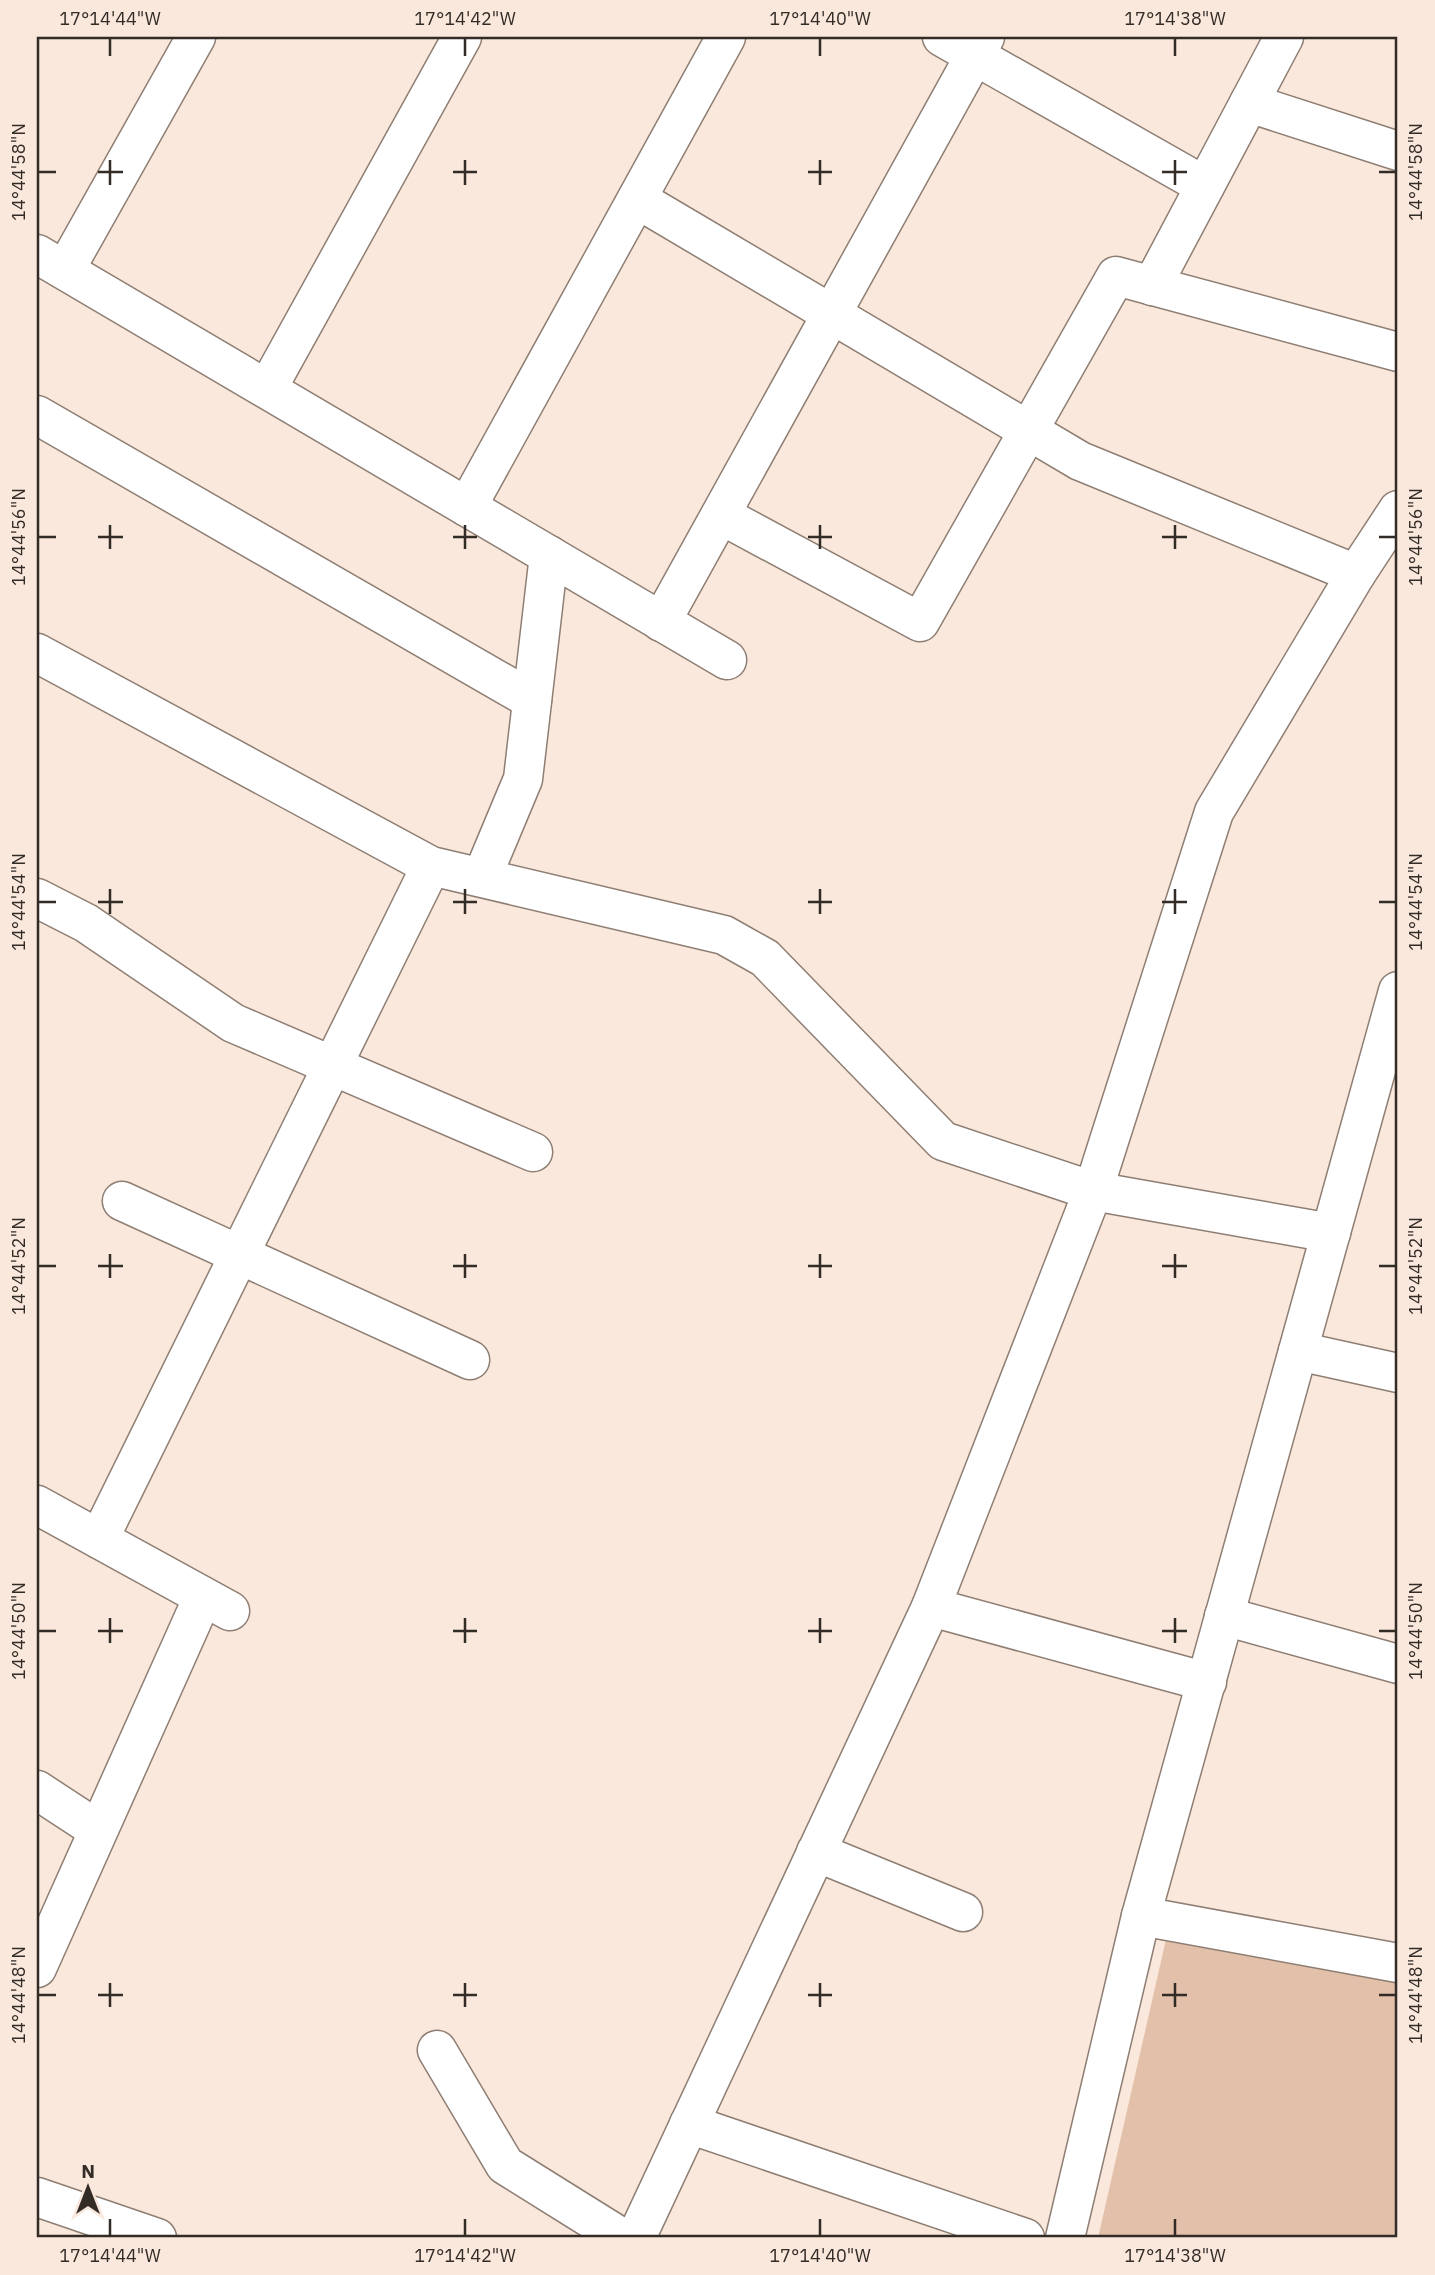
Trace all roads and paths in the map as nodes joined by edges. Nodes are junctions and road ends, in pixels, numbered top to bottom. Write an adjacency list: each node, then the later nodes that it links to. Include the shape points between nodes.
1 (196, 37): 11 (street)
2 (462, 37): 15 (street)
3 (726, 37): 10 (street)
4 (942, 37): 6 (street)
5 (1284, 37): 7 (street)
6 (980, 46): 9 (street); 13 (street)
7 (1249, 103): 8 (street); 9 (street)
8 (1398, 151)
9 (1205, 186): 12 (street)
10 (637, 199): 13 (street); 18 (street)
11 (45, 260): 15 (street)
12 (1152, 286): 14 (street); 17 (street, via 1116,276)
13 (832, 314): 17 (street); 20 (street)
14 (1398, 352)
15 (267, 389): 18 (street)
16 (37, 415): 26 (street)
17 (1029, 430): 20 (street, via 920,622); 22 (street, via 1080,461)
18 (467, 507): 21 (street)
19 (1398, 510): 22 (street)
20 (721, 514): 23 (street)
21 (549, 555): 23 (street); 26 (street)
22 (1356, 574): 34 (street, via 1214,812)
23 (661, 622): 25 (street)
24 (37, 653): 27 (street)
25 (727, 660)
26 (532, 700): 28 (street, via 523,779)
27 (431, 866): 28 (street); 31 (street)
28 (482, 877): 34 (street, via 724,934 765,958 943,1141)
29 (37, 898): 31 (street, via 86,923 233,1023)
30 (1398, 990): 32 (street)
31 (332, 1065): 33 (street); 37 (street)
32 (1385, 1091): 36 (street)
33 (533, 1152)
34 (1093, 1191): 36 (street); 43 (street)
35 (122, 1201): 37 (street)
36 (1331, 1233): 38 (street)
37 (239, 1255): 39 (street); 42 (street)
38 (1298, 1351): 40 (street); 44 (street)
39 (470, 1360)
40 (1398, 1373)
41 (37, 1505): 42 (street)
42 (99, 1539): 48 (street, via 217,1604)
43 (931, 1606): 46 (street); 49 (street)
44 (1224, 1616): 45 (street); 46 (street)
45 (1398, 1664)
46 (1207, 1682): 51 (street)
47 (37, 1790): 48 (street)
48 (98, 1830): 53 (street)
49 (816, 1852): 50 (street); 55 (street)
50 (963, 1912)
51 (1142, 1916): 52 (street); 61 (street)
52 (1398, 1963)
53 (37, 1968)
54 (437, 2050): 58 (street, via 505,2165)
55 (689, 2124): 59 (street); 60 (street)
56 (37, 2197): 57 (street)
57 (157, 2238)
58 (622, 2238)
59 (636, 2238)
60 (1025, 2238)
61 (1065, 2238)

